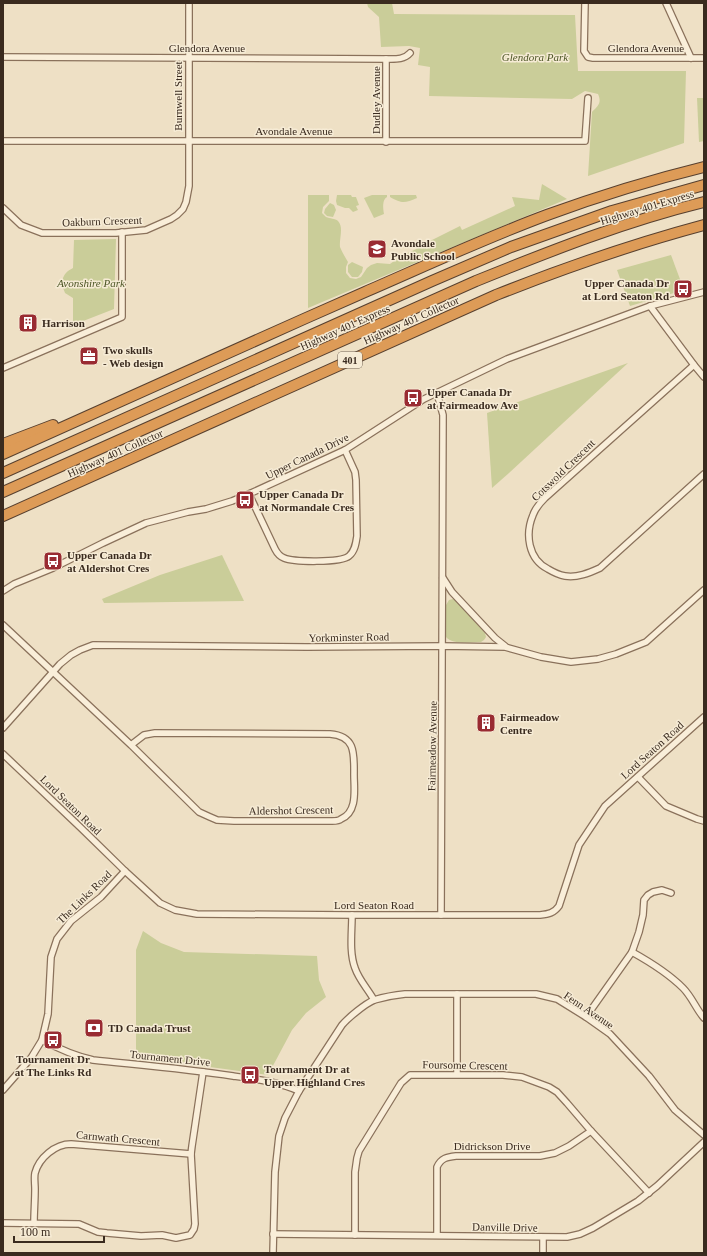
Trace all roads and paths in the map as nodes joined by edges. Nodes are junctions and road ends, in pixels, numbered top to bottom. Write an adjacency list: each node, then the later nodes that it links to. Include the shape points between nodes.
1 (189, 3): 6 (street, Burnwell Street)
2 (585, 3): 7 (street, Glendora Avenue, via 584,51 588,57)
3 (666, 3): 7 (street)
4 (410, 53): 9 (street, Glendora Avenue, via 402,58)
5 (3, 57): 6 (street, Glendora Avenue)
6 (188, 58): 9 (street, Glendora Avenue); 12 (street, Burnwell Street)
7 (691, 58): 8 (street, Glendora Avenue)
8 (704, 58)
9 (386, 59): 13 (street, Dudley Avenue)
10 (588, 98): 13 (street, Avondale Avenue, via 585,141)
11 (3, 141): 12 (street, Avondale Avenue)
12 (188, 141): 13 (street, Avondale Avenue); 19 (street, Oakburn Crescent, via 189,186 183,209 171,220 146,230)
13 (386, 142)
14 (704, 167): 22 (highway, via 619,190 524,224 448,255)
15 (704, 185): 30 (highway, Highway 401 Express, via 639,202 498,253)
16 (704, 202): 32 (highway, Highway 401 Express / 401, via 610,230 483,278)
17 (3, 208): 19 (street, Oakburn Crescent, via 21,225 42,233)
18 (704, 225): 34 (highway, Highway 401 Collector / 401, via 602,255 496,295)
19 (122, 232): 24 (street, via 122,317)
20 (704, 292): 21 (street, Upper Canada Drive)
21 (650, 306): 23 (street); 26 (street, Upper Canada Drive, via 507,359)
22 (240, 348): 27 (highway, via 207,358); 29 (highway)
23 (694, 365): 25 (street); 31 (street, Cotswold Crescent, via 537,507 528,535 532,554 543,566 560,575 589,574 600,568)
24 (3, 368)
25 (704, 377)
26 (437, 393): 28 (street, Upper Canada Drive, via 424,398); 35 (street, Fairmeadow Avenue, via 443,415)
27 (3, 444)
28 (345, 450): 33 (street, Upper Canada Drive); 33 (street, via 355,472 357,536 353,550 345,558 310,560 282,557 275,549)
29 (3, 454)
30 (3, 473)
31 (704, 474)
32 (3, 492)
33 (249, 494): 37 (street, Upper Canada Drive, via 206,509 146,523)
34 (3, 516)
35 (443, 578): 39 (street, Fairmeadow Avenue); 40 (street, via 452,592)
36 (704, 590): 40 (street, Yorkminster Road, via 646,642 616,654 572,662)
37 (3, 591)
38 (3, 625): 41 (street, Aldershot Crescent)
39 (442, 646): 40 (street, Yorkminster Road); 41 (street, Yorkminster Road, via 94,645 70,655); 51 (street, Fairmeadow Avenue)
40 (505, 647)
41 (53, 672): 43 (street, Yorkminster Road); 44 (street, Aldershot Crescent)
42 (704, 716): 46 (street, Lord Seaton Road)
43 (3, 728)
44 (131, 745): 44 (street, Aldershot Crescent, via 199,812 217,820 341,820 348,814 353,802 355,755 344,737 330,734 155,733 144,735)
45 (3, 754): 48 (street, Lord Seaton Road)
46 (638, 777): 47 (street, via 666,806); 51 (street, Lord Seaton Road, via 605,806 582,840 561,902 555,911 540,915)
47 (704, 820)
48 (125, 871): 50 (street, Lord Seaton Road, via 160,903 184,913); 57 (street, The Links Road, via 101,897 71,921 55,945 50,961 48,1014)
49 (671, 893): 52 (street, via 662,890 653,892 644,900 643,915)
50 (352, 915): 51 (street, Lord Seaton Road); 54 (street, via 354,968)
51 (441, 915)
52 (632, 952): 55 (street); 56 (street, via 682,987)
53 (457, 994): 54 (street, Fenn Avenue, via 400,995); 55 (street, Fenn Avenue, via 536,994 557,999); 59 (street)
54 (374, 1000): 61 (street, via 342,1025)
55 (586, 1017): 63 (street, Fenn Avenue, via 615,1039 656,1084 675,1110)
56 (704, 1018)
57 (42, 1040): 58 (street, Tournament Drive, via 79,1057 94,1060); 60 (street, The Links Road, via 31,1058)
58 (203, 1072): 61 (street, Tournament Drive, via 261,1081); 65 (street)
59 (457, 1074): 62 (street, Foursome Crescent, via 522,1077 542,1084 557,1092); 70 (street, Foursome Crescent, via 410,1075 400,1084 363,1143 357,1158)
60 (3, 1090)
61 (299, 1091): 69 (street, via 285,1118 278,1143)
62 (590, 1131): 66 (street, Foursome Crescent); 71 (street, Didrickson Drive, via 569,1146 540,1156 456,1156 444,1159 437,1167)
63 (704, 1135)
64 (704, 1142): 66 (street, Danville Drive)
65 (191, 1154): 68 (street, Carnwath Crescent, via 65,1144 51,1150 35,1174); 68 (street, via 195,1224 188,1237 98,1232 79,1224)
66 (649, 1193): 72 (street, Danville Drive, via 580,1234)
67 (3, 1223): 68 (street)
68 (34, 1224)
69 (273, 1234): 70 (street, Danville Drive); 73 (street)
70 (355, 1235): 71 (street, Danville Drive)
71 (437, 1236): 72 (street, Danville Drive)
72 (543, 1238): 74 (street)
73 (273, 1253)
74 (543, 1253)

